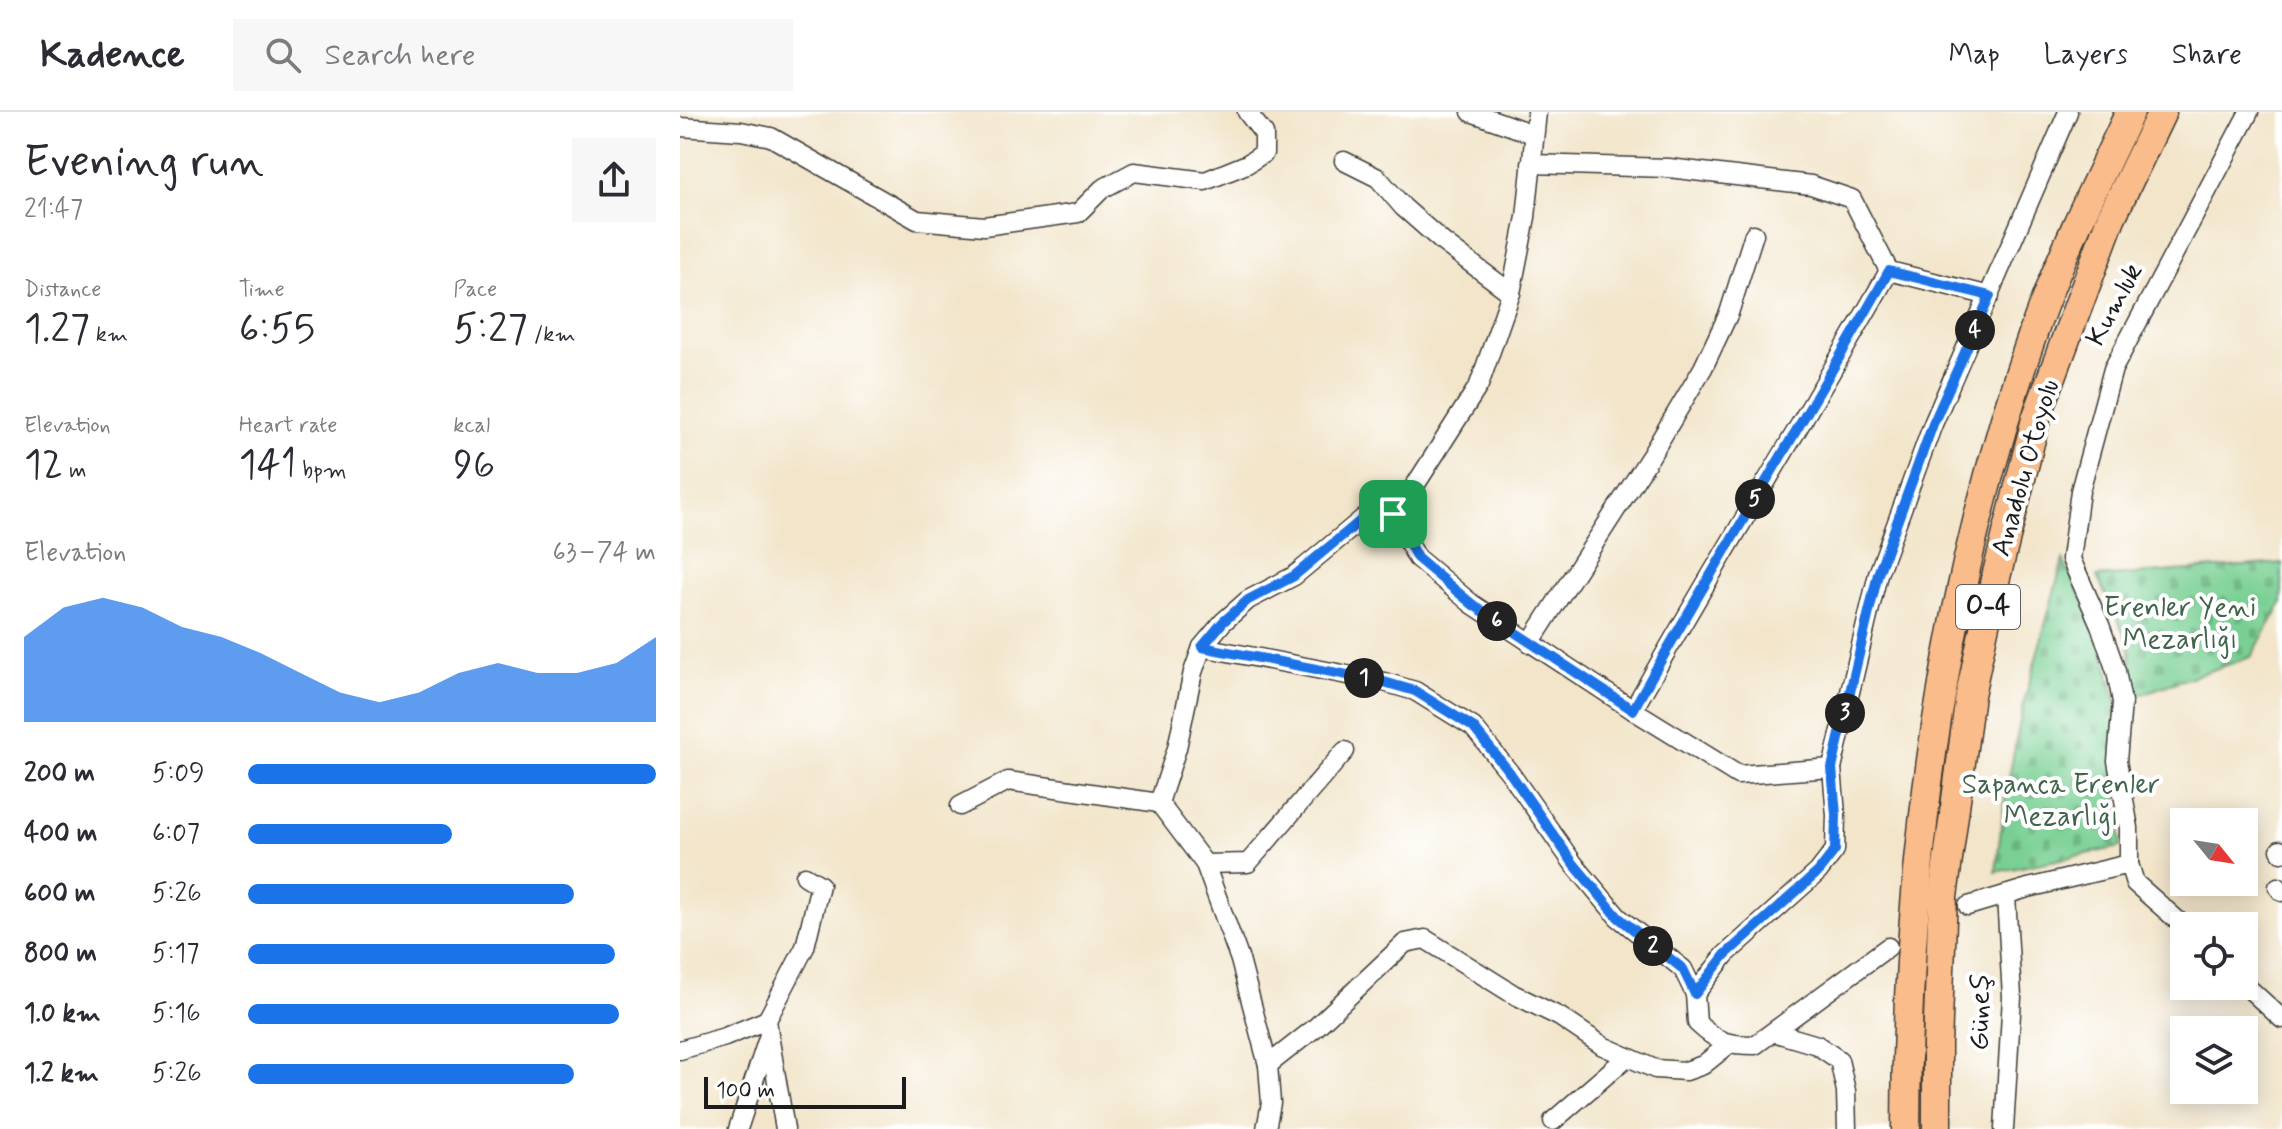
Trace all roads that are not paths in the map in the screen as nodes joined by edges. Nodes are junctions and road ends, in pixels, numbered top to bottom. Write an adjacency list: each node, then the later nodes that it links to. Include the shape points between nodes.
1 (1247, 112): 8 (street, via 1264,134 1264,153 1247,164 1205,181 1134,172 1102,189 1078,213 984,226 917,220 771,137)
2 (1471, 112): 9 (street)
3 (1537, 112): 9 (street)
4 (2068, 112): 15 (street)
5 (2130, 112): 45 (highway, Anadolu Otoyolu / O-4, via 2084,206 2038,321 1961,593 1913,906)
6 (2162, 112): 46 (highway, Anadolu Otoyolu / O-4, via 2111,218 2041,404 1990,601 1970,695 1943,897)
7 (2249, 112): 25 (street, Kumluk, via 2113,369 2080,491 2071,559 2100,625 2122,702 2117,761 2129,828)
8 (680, 127)
9 (1533, 134): 11 (street)
10 (1344, 161): 14 (street, via 1378,178 1434,234)
11 (1531, 164): 13 (street, via 1669,168 1811,185 1852,199); 14 (street)
12 (1754, 234): 17 (street, via 1729,313 1703,368)
13 (1889, 271): 15 (street); 19 (street)
14 (1511, 293): 16 (street, via 1479,385)
15 (1990, 296): 21 (street, via 1933,424 1878,574)
16 (1393, 514): 17 (street, via 1417,558); 18 (street, via 1372,511 1294,576 1248,600)
17 (1530, 643): 19 (street)
18 (1202, 647): 22 (street); 31 (street, via 1415,691 1473,727 1573,863 1618,917 1683,969)
19 (1633, 710): 21 (street, via 1738,775)
20 (1345, 751): 24 (street, via 1248,863)
21 (1832, 768): 31 (street, via 1835,850 1818,872 1725,955)
22 (1159, 803): 23 (street, via 1008,781); 24 (street)
23 (960, 806)
24 (1205, 864): 39 (street, via 1240,960)
25 (2129, 864): 27 (street); 29 (street, via 2135,883)
26 (805, 876): 34 (street, via 820,885 805,947)
27 (2006, 896): 28 (street); 47 (street, Güneş, via 2012,997)
28 (1968, 906)
29 (2170, 914)
30 (1888, 947): 35 (street)
31 (1695, 994): 36 (street, via 1697,1023)
32 (2258, 997): 33 (street)
33 (2282, 1019)
34 (768, 1028): 37 (street); 41 (street); 42 (street)
35 (1773, 1032): 36 (street, via 1755,1045); 44 (street, via 1817,1045 1839,1060)
36 (1728, 1045): 38 (street, via 1686,1071 1655,1069)
37 (680, 1050)
38 (1627, 1057): 39 (street, via 1425,939 1405,943); 40 (street)
39 (1268, 1065): 43 (street, via 1271,1103)
40 (1553, 1121)
41 (738, 1129)
42 (785, 1129)
43 (1266, 1129)
44 (1847, 1129)
45 (1906, 1129)
46 (1937, 1129)
47 (2004, 1129)

